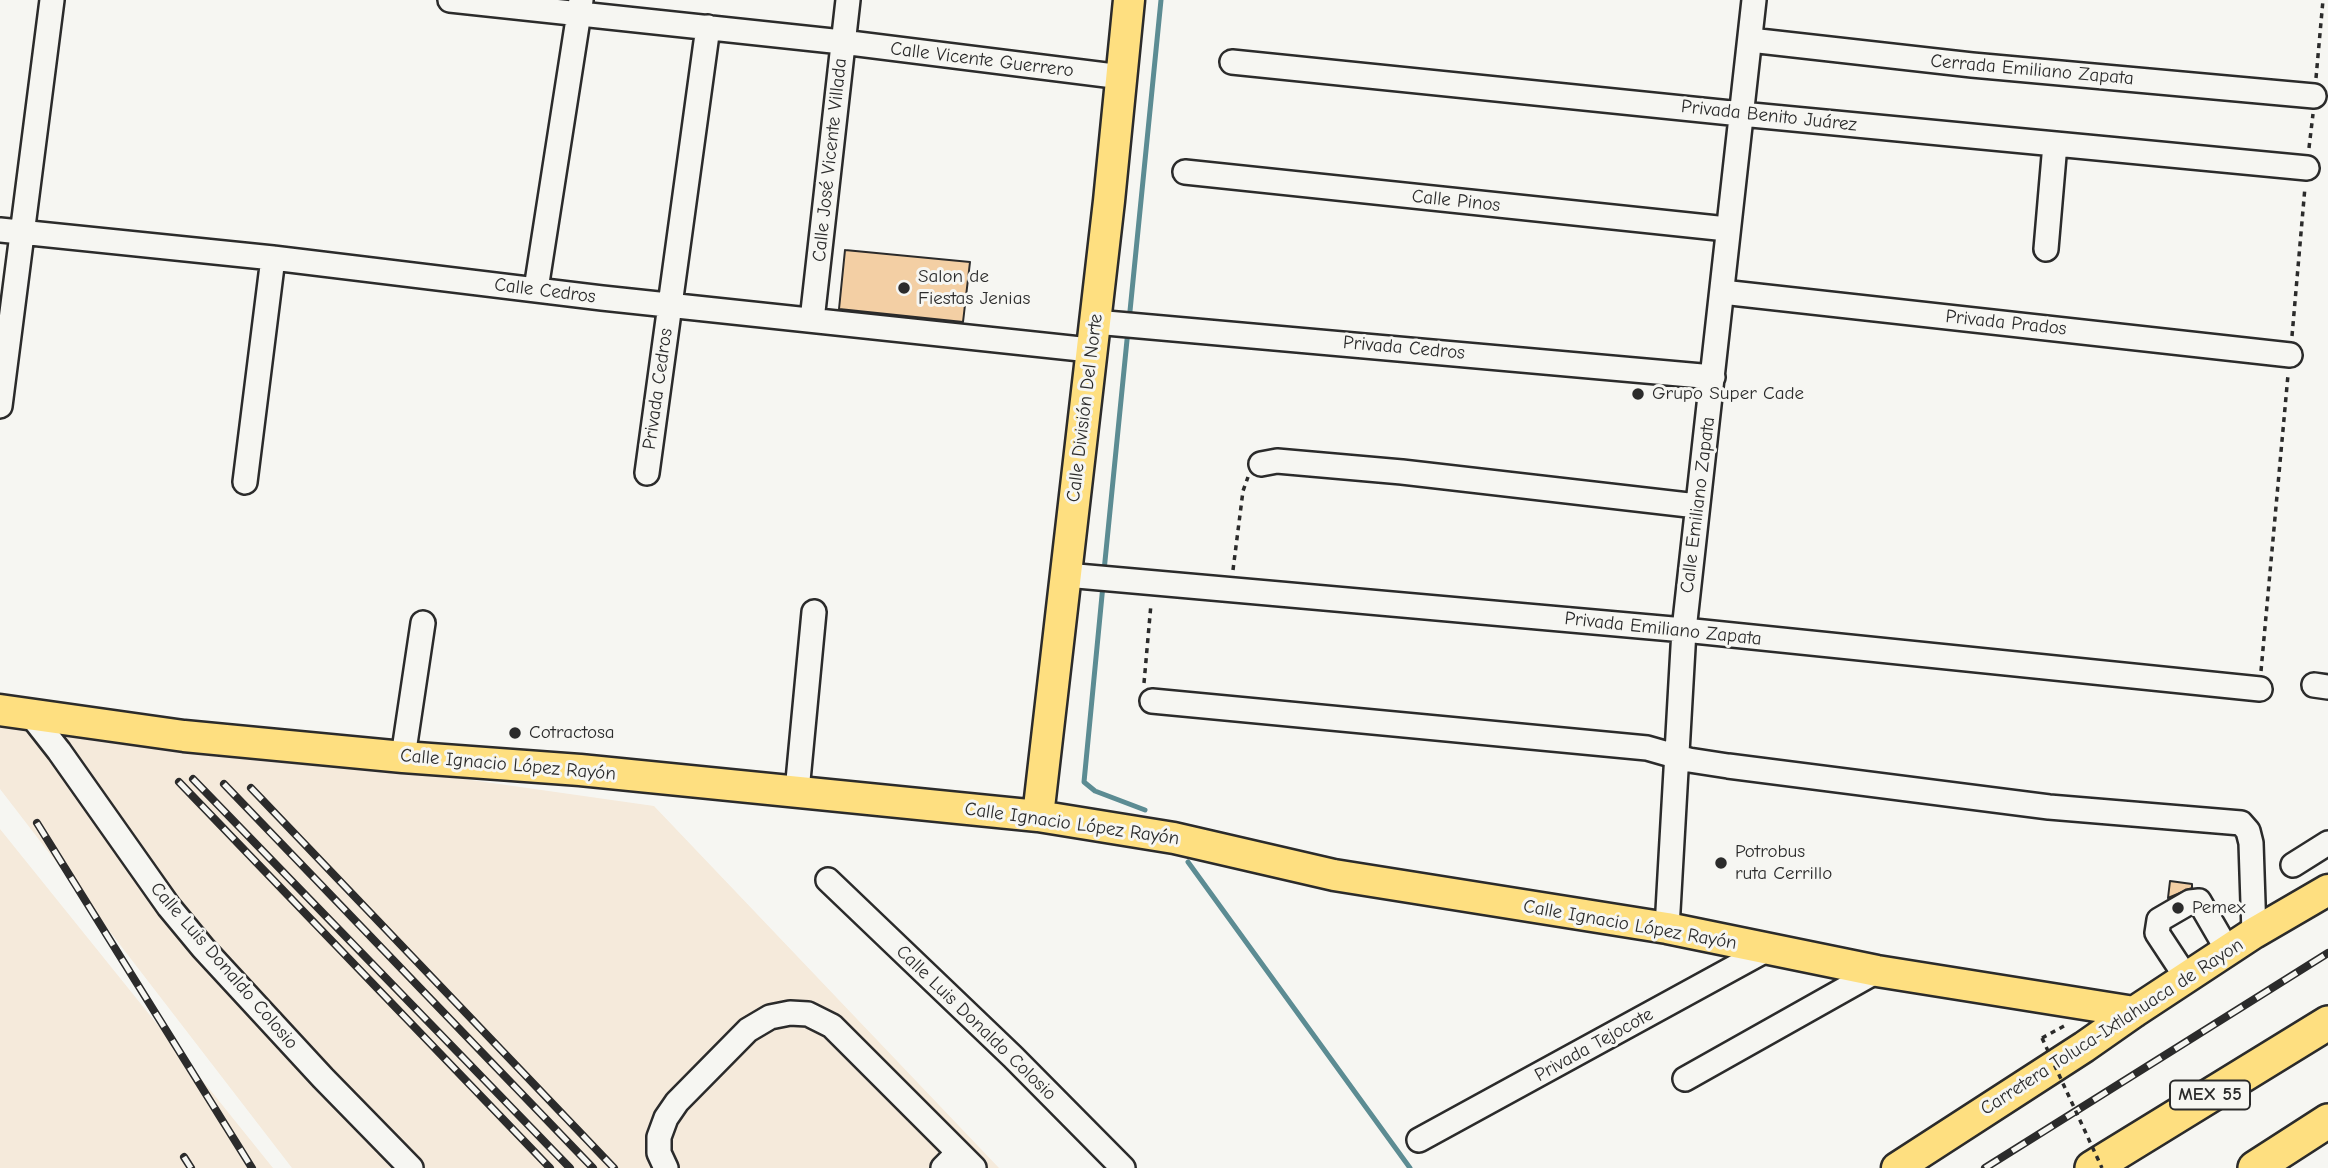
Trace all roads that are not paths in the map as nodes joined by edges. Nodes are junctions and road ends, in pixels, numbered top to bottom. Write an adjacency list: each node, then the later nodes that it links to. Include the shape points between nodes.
1 (52, 0): 18 (street)
2 (450, 0): 6 (street, Calle Vicente Guerrero)
3 (848, 0): 9 (street, Calle José Vicente Villada)
4 (1129, 0): 11 (main road, Calle División Del Norte)
5 (1754, 0): 8 (street, Calle Emiliano Zapata)
6 (581, 7): 7 (street, Calle Vicente Guerrero); 21 (street)
7 (708, 27): 9 (street, Calle Vicente Guerrero); 23 (street, Privada Cedros)
8 (1750, 40): 12 (street, Cerrada Emiliano Zapata); 13 (street, Calle Emiliano Zapata)
9 (842, 41): 11 (street, Calle Vicente Guerrero); 24 (street, Calle José Vicente Villada)
10 (1232, 62): 13 (street, Privada Benito Juárez)
11 (1122, 77): 25 (main road, Calle División Del Norte)
12 (2314, 96)
13 (1741, 114): 14 (street, Privada Benito Juárez); 17 (street, Calle Emiliano Zapata)
14 (2055, 144): 15 (street, Privada Benito Juárez); 19 (street)
15 (2307, 168)
16 (1185, 172): 17 (street, Calle Pinos)
17 (1727, 229): 22 (street, Calle Emiliano Zapata)
18 (11, 232): 20 (street, Calle Cedros); 28 (street)
19 (2046, 249)
20 (273, 258): 21 (street, Calle Cedros); 31 (street)
21 (536, 289): 23 (street, Calle Cedros)
22 (1722, 292): 26 (street, Privada Prados); 27 (street, Calle Emiliano Zapata)
23 (670, 305): 24 (street, Calle Cedros); 30 (street, Privada Cedros)
24 (813, 320): 25 (street, Calle Cedros)
25 (1098, 332): 27 (street, Privada Cedros, via 1134,326); 33 (main road, Calle División Del Norte)
26 (2290, 355)
27 (1713, 377): 32 (street, Calle Emiliano Zapata)
28 (0, 407)
29 (1261, 464): 32 (street, via 1277,461 1402,472)
30 (647, 473)
31 (245, 482)
32 (1697, 506): 36 (street, Calle Emiliano Zapata)
33 (1076, 576): 36 (street, Privada Emiliano Zapata); 44 (main road, Calle División Del Norte)
34 (814, 612): 43 (street)
35 (423, 623): 42 (street)
36 (1684, 630): 37 (street, Privada Emiliano Zapata); 41 (street, Calle Emiliano Zapata)
37 (2260, 689)
38 (1152, 701): 41 (street, via 1647,748)
39 (0, 710): 40 (main road, Calle Ignacio López Rayón)
40 (30, 714): 42 (main road, Calle Ignacio López Rayón, via 184,736); 61 (street, Calle Luis Donaldo Colosio, via 203,948)
41 (1675, 755): 49 (street, Calle Emiliano Zapata); 50 (street, via 1728,766 2049,807 2241,823 2251,842)
42 (402, 757): 43 (main road, Calle Ignacio López Rayón)
43 (797, 791): 44 (main road, Calle Ignacio López Rayón)
44 (1038, 816): 49 (main road, Calle Ignacio López Rayón, via 1174,838 1334,875)
45 (2328, 843): 46 (street)
46 (2293, 865)
47 (828, 880): 63 (street, Calle Luis Donaldo Colosio)
48 (2328, 890): 50 (main road, Carretera Toluca-Ixtlahuaca de Rayon)
49 (1667, 928): 51 (main road, Calle Ignacio López Rayón)
50 (2254, 933): 52 (main road, Carretera Toluca-Ixtlahuaca de Rayon)
51 (1768, 949): 53 (main road, Calle Ignacio López Rayón); 59 (street, Privada Tejocote)
52 (2228, 951): 54 (main road, Carretera Toluca-Ixtlahuaca de Rayon); 54 (street, via 2199,901 2159,920 2157,933)
53 (1877, 971): 55 (main road, Calle Ignacio López Rayón); 57 (street)
54 (2186, 977): 55 (main road, Carretera Toluca-Ixtlahuaca de Rayon)
55 (2134, 1012): 64 (main road, Carretera Toluca-Ixtlahuaca de Rayon)
56 (2328, 1023): 65 (highway, MEX 55)
57 (1685, 1079)
58 (2328, 1121): 66 (highway)
59 (1419, 1140)
60 (958, 1163): 62 (street, via 832,1026 808,1014 790,1013 770,1017 748,1030 677,1102 659,1137 659,1153)
61 (411, 1168)
62 (666, 1168)
63 (1123, 1168)
64 (1897, 1168)
65 (2092, 1168)
66 (2255, 1168)

